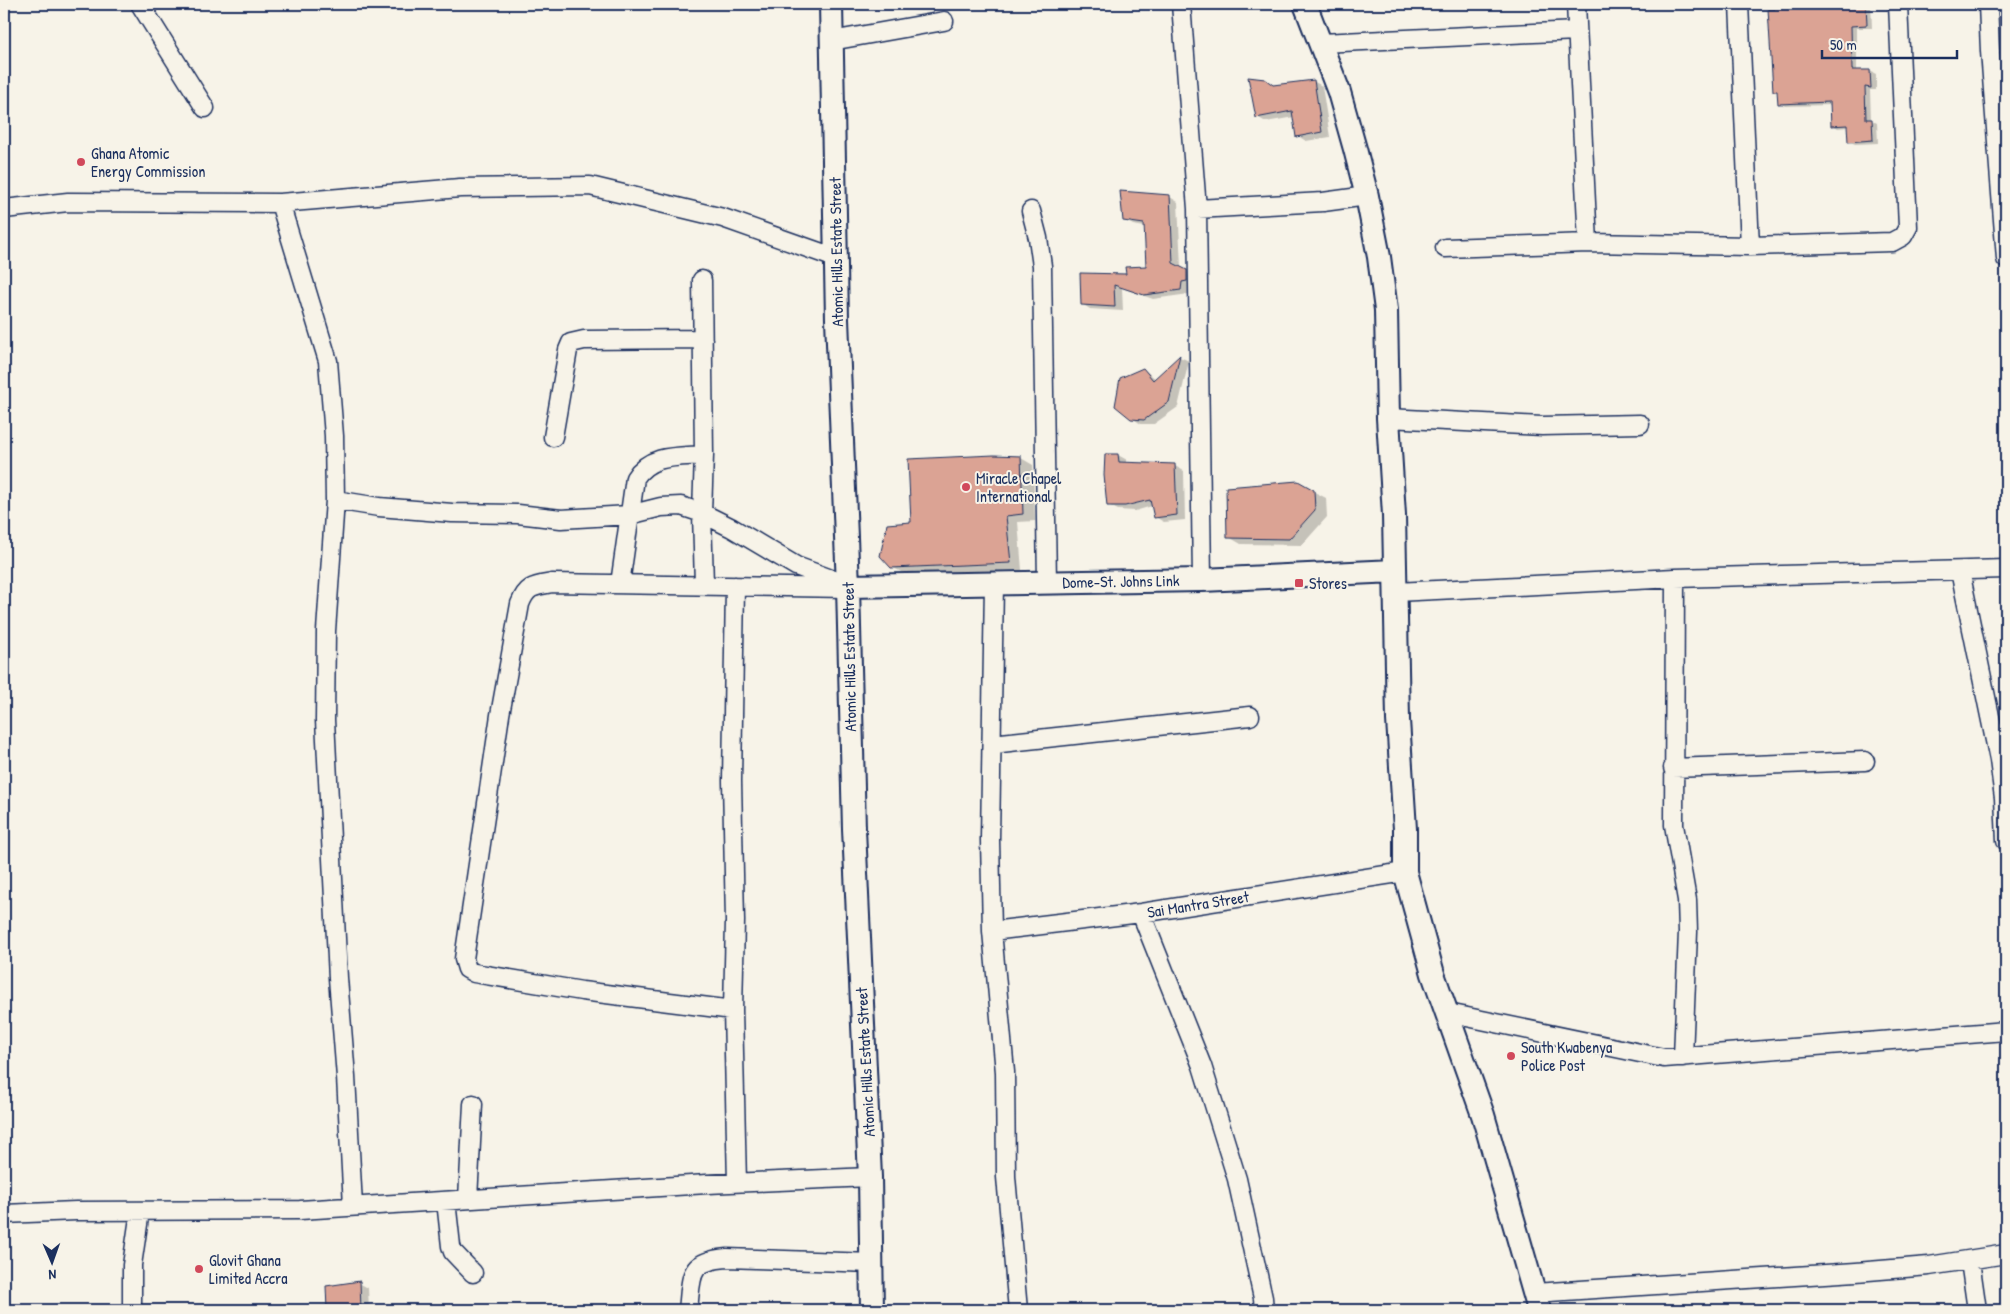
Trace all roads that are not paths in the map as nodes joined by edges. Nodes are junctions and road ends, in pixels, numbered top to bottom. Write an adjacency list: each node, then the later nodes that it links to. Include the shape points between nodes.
1 (140, 4): 13 (street)
2 (831, 4): 11 (main road, Atomic Hills Estate Street)
3 (1181, 4): 17 (street)
4 (1305, 4): 12 (main road)
5 (1576, 4): 10 (street)
6 (1740, 4): 20 (street)
7 (1898, 4): 20 (street, via 1908,227 1892,242)
8 (1988, 4): 23 (street)
9 (944, 21): 11 (street)
10 (1577, 31): 12 (street); 19 (street)
11 (831, 41): 22 (main road, Atomic Hills Estate Street)
12 (1321, 44): 14 (main road, via 1339,92)
13 (205, 108)
14 (1367, 196): 17 (street, via 1324,202); 26 (main road, via 1386,310)
15 (280, 203): 16 (street, via 68,202); 22 (street, via 460,188 590,186 723,218); 30 (street, via 328,362)
16 (4, 209)
17 (1197, 209): 36 (street)
18 (1031, 211): 38 (street, via 1042,266)
19 (1588, 243): 20 (street); 21 (street)
20 (1750, 246)
21 (1445, 248)
22 (836, 258): 43 (main road, Atomic Hills Estate Street)
23 (2006, 259)
24 (702, 280): 25 (street)
25 (703, 339): 28 (street, via 584,340 571,344); 29 (street)
26 (1388, 418): 27 (street, via 1542,426); 37 (main road)
27 (1640, 424)
28 (553, 438)
29 (704, 455): 31 (street); 32 (street, via 658,459 645,466 634,478)
30 (335, 500): 32 (street, via 379,507 561,519); 62 (street, via 326,631 325,720)
31 (702, 513): 32 (street, via 681,506); 41 (street); 43 (street, via 796,566)
32 (629, 515): 40 (street)
33 (2006, 569): 34 (street)
34 (1960, 571): 35 (street); 48 (street, via 1999,760)
35 (1674, 578): 37 (street); 47 (street)
36 (1202, 580): 37 (main road, Dome-St. Johns Link); 38 (main road, Dome-St. Johns Link)
37 (1395, 581): 50 (main road)
38 (1047, 582): 39 (main road, Dome-St. Johns Link)
39 (994, 583): 43 (main road, Dome-St. Johns Link); 45 (street)
40 (620, 584): 41 (street); 53 (street, via 552,583 530,588 524,594 500,715 464,964 474,973 582,991)
41 (704, 585): 42 (street)
42 (735, 586): 43 (street); 53 (street)
43 (848, 587): 58 (main road, Atomic Hills Estate Street, via 854,829)
44 (1250, 716): 45 (street)
45 (992, 744): 52 (street)
46 (1865, 761): 47 (street)
47 (1673, 768): 56 (street, via 1674,824 1687,900)
48 (2005, 818): 49 (street)
49 (2006, 841)
50 (1404, 872): 51 (street, Sai Mantra Street); 54 (main road)
51 (1141, 913): 52 (street, Sai Mantra Street); 74 (street, via 1202,1066 1237,1179)
52 (992, 931): 73 (street, via 1005,1072 1006,1177)
53 (733, 1010): 59 (street)
54 (1448, 1014): 56 (street, via 1639,1054 1664,1058); 69 (main road, via 1483,1116)
55 (2006, 1031): 56 (street)
56 (1684, 1056)
57 (473, 1104): 60 (street)
58 (870, 1177): 59 (street); 67 (main road, Atomic Hills Estate Street)
59 (737, 1183): 60 (street)
60 (468, 1199): 61 (street)
61 (446, 1200): 62 (street); 68 (street, via 453,1252)
62 (353, 1206): 63 (street, via 300,1210)
63 (140, 1211): 64 (street); 70 (street, via 132,1265)
64 (4, 1214)
65 (2006, 1254): 66 (street)
66 (1970, 1261): 69 (street); 75 (street)
67 (872, 1263): 71 (street, via 713,1259 694,1269); 72 (main road, Atomic Hills Estate Street)
68 (474, 1273)
69 (1536, 1301)
70 (132, 1310)
71 (688, 1310)
72 (872, 1310)
73 (1018, 1310)
74 (1264, 1310)
75 (1977, 1310)

